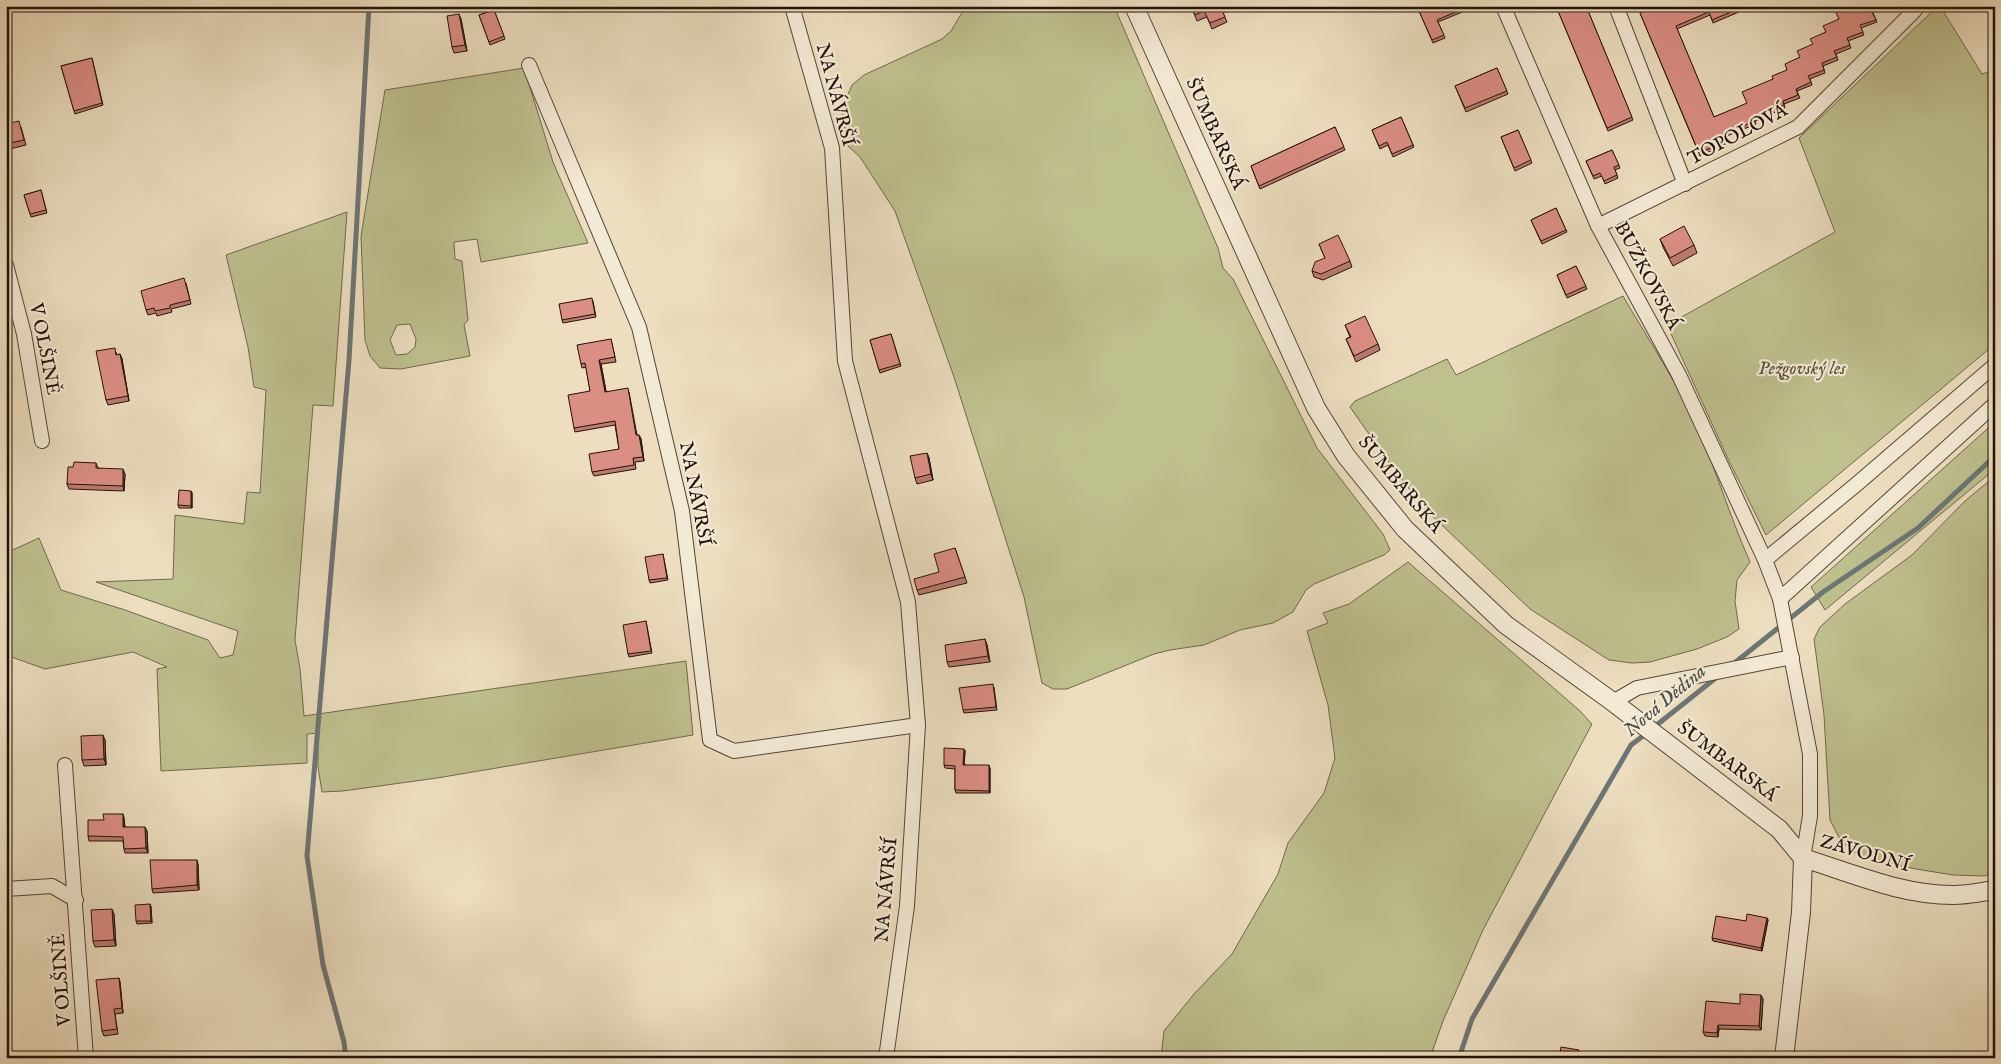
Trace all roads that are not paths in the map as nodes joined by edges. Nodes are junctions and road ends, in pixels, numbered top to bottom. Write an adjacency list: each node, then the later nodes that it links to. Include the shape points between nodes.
1 (792, 6): 17 (street, NA NÁVRŠÍ, via 832,148 845,361 908,602)
2 (1134, 6): 16 (street, ŠUMBARSKÁ, via 1316,408 1346,456 1405,529 1506,625)
3 (1503, 6): 8 (street, BUŽKOVSKÁ)
4 (1616, 6): 7 (street)
5 (1916, 6): 7 (street, TOPOLOVÁ, via 1798,127)
6 (529, 65): 17 (street, NA NÁVRŠÍ, via 639,327 682,511 710,740 734,751)
7 (1685, 184): 8 (street, TOPOLOVÁ)
8 (1598, 226): 13 (street, BUŽKOVSKÁ, via 1679,375)
9 (6, 265): 12 (street, V OLŠINĚ, via 24,334)
10 (1995, 365): 13 (street)
11 (1995, 404): 14 (street)
12 (42, 441)
13 (1765, 560): 14 (street, BUŽKOVSKÁ)
14 (1780, 599): 15 (street, BUŽKOVSKÁ)
15 (1792, 657): 16 (street, via 1637,688); 19 (street, BUŽKOVSKÁ, via 1810,754 1810,816)
16 (1613, 702): 19 (street, ŠUMBARSKÁ, via 1779,829)
17 (918, 725): 24 (street, NA NÁVRŠÍ, via 907,906)
18 (65, 765): 22 (street, V OLŠINĚ)
19 (1803, 858): 21 (street, ZÁVODNÍ, via 1921,892 1959,895); 25 (street, ZÁVODNÍ, via 1800,923)
20 (6, 889): 22 (street, via 52,886)
21 (1995, 890)
22 (76, 900): 23 (street, V OLŠINĚ)
23 (86, 1058)
24 (886, 1058)
25 (1784, 1058)

